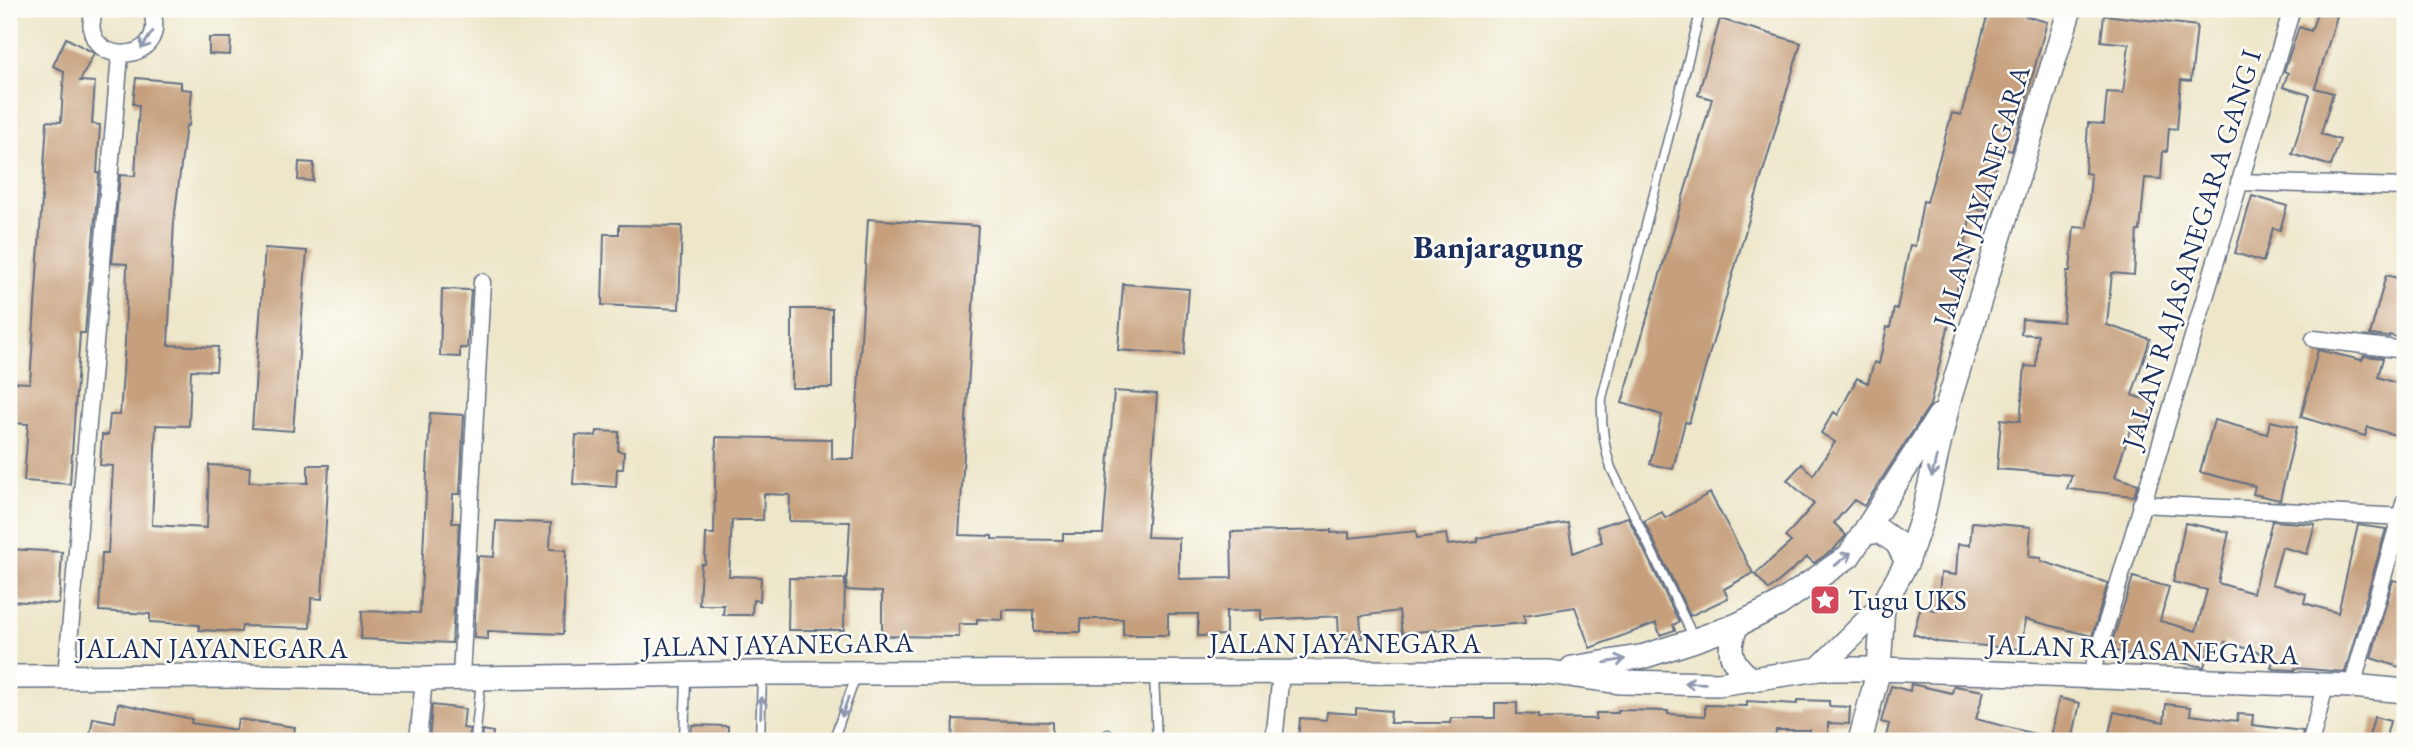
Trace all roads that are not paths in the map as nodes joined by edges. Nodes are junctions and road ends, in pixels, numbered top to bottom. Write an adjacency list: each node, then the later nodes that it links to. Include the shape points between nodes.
1 (95, 9): 6 (street, via 91,20 96,39)
2 (151, 9): 6 (street, one-way to 6, via 155,21 148,42 141,50)
3 (1701, 9): 20 (lane, via 1602,398 1601,421 1611,468)
4 (2070, 9): 12 (main road, JALAN JAYANEGARA)
5 (2292, 9): 7 (street, JALAN RAJASANEGARA GANG I)
6 (120, 55): 30 (street)
7 (2239, 182): 8 (street); 14 (street, JALAN RAJASANEGARA GANG I)
8 (2405, 187)
9 (482, 282): 31 (street)
10 (2314, 339): 11 (street)
11 (2405, 350)
12 (1949, 400): 16 (main road, JALAN JAYANEGARA); 17 (main road, JALAN JAYANEGARA, one-way to 17, via 1923,515)
13 (2405, 500): 15 (street)
14 (2141, 504): 15 (street); 32 (street, JALAN RAJASANEGARA GANG I)
15 (2403, 516): 36 (street)
16 (1865, 533): 17 (main road, via 1880,531 1897,543); 19 (main road, JALAN JAYANEGARA, one-way to 16, via 1778,605 1849,556)
17 (1907, 562): 18 (main road, JALAN JAYANEGARA)
18 (1883, 605): 21 (main road, JALAN JAYANEGARA); 22 (main road)
19 (1737, 625): 20 (main road, JALAN JAYANEGARA); 34 (main road, via 1731,638 1732,658)
20 (1695, 640): 24 (main road, JALAN JAYANEGARA, one-way to 20, via 1645,656)
21 (1819, 669): 22 (main road, JALAN RAJASANEGARA); 34 (main road, JALAN JAYANEGARA)
22 (1880, 669): 32 (main road, JALAN RAJASANEGARA); 45 (main road)
23 (1154, 672): 26 (main road, JALAN JAYANEGARA); 27 (main road, JALAN JAYANEGARA); 43 (lane)
24 (1548, 672): 27 (main road, JALAN JAYANEGARA); 34 (main road, JALAN JAYANEGARA, one-way to 24, via 1622,682)
25 (762, 673): 26 (main road, JALAN JAYANEGARA); 28 (main road, JALAN JAYANEGARA); 41 (lane, one-way to 25)
26 (857, 673): 42 (lane, one-way to 42)
27 (1281, 673): 44 (street)
28 (686, 675): 31 (main road, JALAN JAYANEGARA); 40 (lane)
29 (9, 677): 30 (main road, JALAN JAYANEGARA)
30 (66, 677): 33 (main road, JALAN JAYANEGARA)
31 (471, 677): 33 (main road, JALAN JAYANEGARA); 39 (lane)
32 (2090, 678): 35 (main road, JALAN RAJASANEGARA)
33 (424, 679): 38 (street)
34 (1752, 680)
35 (2325, 686): 36 (main road, JALAN RAJASANEGARA); 46 (street)
36 (2352, 687): 37 (main road, JALAN RAJASANEGARA)
37 (2405, 691)
38 (418, 741)
39 (475, 741)
40 (684, 741)
41 (760, 741)
42 (833, 741)
43 (1157, 741)
44 (1274, 741)
45 (1860, 741)
46 (2311, 741)

